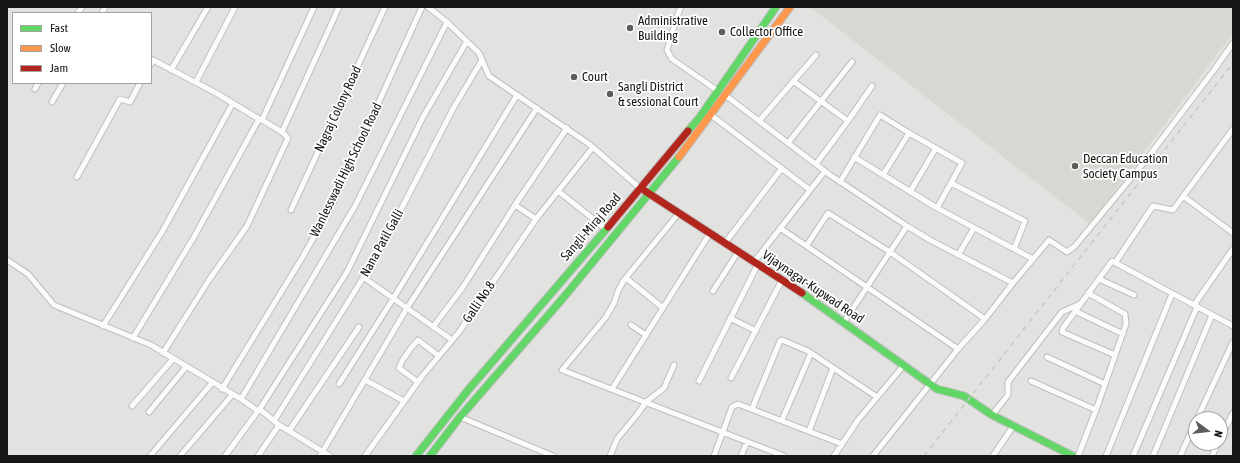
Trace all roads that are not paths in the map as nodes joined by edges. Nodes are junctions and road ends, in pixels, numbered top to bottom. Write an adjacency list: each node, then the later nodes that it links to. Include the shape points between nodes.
1 (208, 7): 18 (street)
2 (235, 7): 20 (street)
3 (314, 7): 34 (street)
4 (339, 7): 39 (street)
5 (385, 7): 60 (street, Nagraj Colony Road)
6 (422, 7): 131 (street, Wanlesswadi High School Road, via 332,205)
7 (428, 7): 11 (street)
8 (681, 7): 26 (street, via 667,50 672,59)
9 (776, 7): 26 (main road, Sangli-Miraj Road)
10 (790, 7): 28 (main road, Sangli-Miraj Road)
11 (447, 22): 12 (street); 135 (street, via 355,206)
12 (467, 41): 15 (street); 141 (street, via 423,117 347,272)
13 (1233, 43): 76 (street, via 1146,160 1075,246 1067,252 1049,240)
14 (816, 55): 19 (street)
15 (482, 60): 27 (street, via 489,76); 80 (street, Nana Patil Galli, via 454,107)
16 (152, 62): 18 (street, via 153,60)
17 (852, 62): 29 (street)
18 (171, 70): 20 (street)
19 (793, 81): 29 (street); 35 (street)
20 (196, 82): 31 (street)
21 (37, 84): 25 (street)
22 (62, 84): 30 (street)
23 (139, 84): 49 (street, via 130,102 120,99)
24 (872, 86): 36 (street)
25 (35, 88)
26 (718, 91): 52 (main road, Sangli-Miraj Road)
27 (517, 95): 32 (street); 90 (street)
28 (725, 95): 33 (main road, Sangli-Miraj Road); 35 (street)
29 (821, 101): 36 (street); 41 (street)
30 (52, 102)
31 (233, 103): 34 (street); 101 (street, via 162,232)
32 (537, 108): 37 (street); 93 (street)
33 (711, 115): 46 (street); 56 (main road, Sangli-Miraj Road)
34 (260, 119): 39 (street); 108 (street, via 194,237)
35 (759, 121): 41 (street)
36 (848, 121): 45 (street)
37 (567, 128): 42 (street); 58 (street)
38 (1233, 129): 57 (street)
39 (282, 132): 112 (street, via 288,138 247,226)
40 (909, 133): 43 (street); 44 (street, via 880,115); 48 (street)
41 (788, 143): 45 (street)
42 (593, 147): 52 (street); 54 (street, Galli No.8)
43 (936, 148): 51 (street, via 962,164); 55 (street)
44 (854, 157): 48 (street); 50 (street)
45 (816, 164): 47 (street)
46 (782, 168): 53 (street); 69 (street)
47 (825, 171): 50 (street); 53 (street)
48 (883, 175): 55 (street)
49 (77, 177)
50 (840, 182): 63 (street)
51 (951, 183): 59 (street); 71 (street, via 1025,221)
52 (641, 189): 56 (main road, Vijaynagar-Kupwad Road); 66 (main road, Sangli-Miraj Road)
53 (810, 190): 64 (street)
54 (558, 191): 62 (street, Galli No.8); 66 (street)
55 (910, 192): 59 (street)
56 (649, 194): 61 (main road, Vijaynagar-Kupwad Road); 146 (main road, Sangli-Miraj Road)
57 (1183, 196): 67 (street); 79 (street, via 1173,210 1153,206)
58 (515, 205): 62 (street); 104 (street, via 463,286)
59 (937, 208): 65 (street)
60 (291, 210)
61 (680, 213): 68 (main road, Vijaynagar-Kupwad Road); 81 (street)
62 (536, 219): 109 (street, Galli No.8)
63 (907, 226): 74 (street); 75 (street)
64 (780, 228): 70 (street); 78 (street)
65 (974, 228): 71 (street); 75 (street)
66 (606, 229): 166 (main road, Sangli-Miraj Road, via 469,389)
67 (1233, 232)
68 (710, 233): 69 (main road, Vijaynagar-Kupwad Road); 94 (street)
69 (725, 243): 73 (main road, Vijaynagar-Kupwad Road)
70 (807, 245): 74 (street, via 828,213); 85 (street)
71 (1014, 249): 76 (street)
72 (1233, 249): 92 (street)
73 (738, 252): 78 (main road, Vijaynagar-Kupwad Road); 86 (street)
74 (890, 252): 85 (street); 98 (street)
75 (958, 255): 84 (street)
76 (1033, 259): 84 (street)
77 (7, 260): 101 (street, via 28,274 54,305)
78 (756, 263): 83 (main road, Vijaynagar-Kupwad Road); 97 (street)
79 (1115, 263): 82 (street, via 1112,261); 88 (street)
80 (363, 278): 90 (street); 147 (street, Nana Patil Galli)
81 (626, 278): 94 (street); 132 (street, via 606,317 562,370)
82 (1099, 279): 87 (street); 89 (street)
83 (782, 280): 99 (main road, Vijaynagar-Kupwad Road); 105 (street)
84 (1013, 283): 98 (street)
85 (867, 286): 99 (street); 111 (street)
86 (713, 291)
87 (1088, 293): 91 (street); 106 (street, via 1125,314)
88 (1172, 294): 92 (street); 178 (street)
89 (1134, 295)
90 (393, 299): 93 (street); 128 (street)
91 (1081, 303): 95 (street); 145 (street, via 1062,312 1008,382 1008,395)
92 (1195, 306): 96 (street); 179 (street)
93 (407, 308): 104 (street); 123 (street)
94 (663, 308): 107 (street)
95 (1075, 311): 106 (street); 114 (street, via 1062,332)
96 (1212, 315): 102 (street); 180 (street)
97 (730, 318): 105 (street); 124 (street)
98 (985, 320): 111 (street)
99 (844, 322): 119 (main road, Vijaynagar-Kupwad Road)
100 (632, 325): 107 (street)
101 (103, 326): 108 (street)
102 (1233, 326)
103 (359, 327): 152 (street)
104 (433, 327): 109 (street)
105 (756, 331): 122 (street)
106 (1123, 334): 114 (street)
107 (646, 335): 132 (street)
108 (133, 338): 112 (street)
109 (452, 340): 115 (street, Galli No.8)
110 (1233, 342): 142 (street)
111 (958, 349): 129 (street)
112 (163, 353): 117 (street)
113 (811, 353): 121 (street); 139 (street, via 787,341 780,341); 148 (street)
114 (1115, 355): 130 (street)
115 (439, 356): 126 (street, Galli No.8); 126 (street, via 418,340 411,348 399,368)
116 (1047, 357): 130 (street)
117 (173, 359): 120 (street); 138 (street)
118 (674, 365): 137 (street, via 664,388)
119 (904, 365): 129 (main road, Vijaynagar-Kupwad Road); 134 (street)
120 (186, 367): 127 (street); 143 (street)
121 (833, 368): 134 (street); 153 (street)
122 (731, 378)
123 (365, 380): 136 (street); 158 (street)
124 (699, 381)
125 (1031, 381): 140 (street)
126 (418, 382): 136 (street, Galli No.8)
127 (212, 383): 131 (street); 160 (street)
128 (339, 384)
129 (931, 384): 145 (main road, Vijaynagar-Kupwad Road, via 937,389 964,396); 174 (street)
130 (1105, 384): 140 (street)
131 (222, 389): 133 (street)
132 (612, 389): 137 (street)
133 (232, 395): 135 (street); 161 (street)
134 (877, 397): 157 (street)
135 (241, 400): 141 (street)
136 (404, 401): 165 (street, Galli No.8)
137 (646, 402): 154 (street); 169 (street, via 617,439)
138 (132, 406)
139 (752, 409): 148 (street); 154 (street, via 738,404 732,406)
140 (1096, 410): 177 (street)
141 (258, 411): 147 (street); 162 (street)
142 (1200, 411)
143 (149, 412)
144 (1233, 412): 149 (street)
145 (992, 415): 151 (main road)
146 (460, 417): 167 (main road, Sangli-Miraj Road); 168 (street)
147 (274, 420): 150 (street)
148 (782, 420): 153 (street)
149 (1228, 422)
150 (279, 425): 152 (street); 163 (street)
151 (1014, 426): 175 (street); 176 (main road)
152 (289, 431): 158 (street)
153 (809, 431): 157 (street)
154 (723, 432): 156 (street); 170 (street)
155 (1188, 438): 181 (street)
156 (746, 442): 159 (street); 171 (street)
157 (842, 444): 173 (street)
158 (321, 454): 164 (street)
159 (771, 454): 172 (street)
160 (150, 456)
161 (180, 456)
162 (225, 456)
163 (258, 456)
164 (330, 456)
165 (365, 456)
166 (416, 456)
167 (430, 456)
168 (553, 456)
169 (610, 456)
170 (714, 456)
171 (741, 456)
172 (784, 456)
173 (834, 456)
174 (873, 456)
175 (993, 456)
176 (1074, 456)
177 (1078, 456)
178 (1106, 456)
179 (1133, 456)
180 (1153, 456)
181 (1180, 456)

